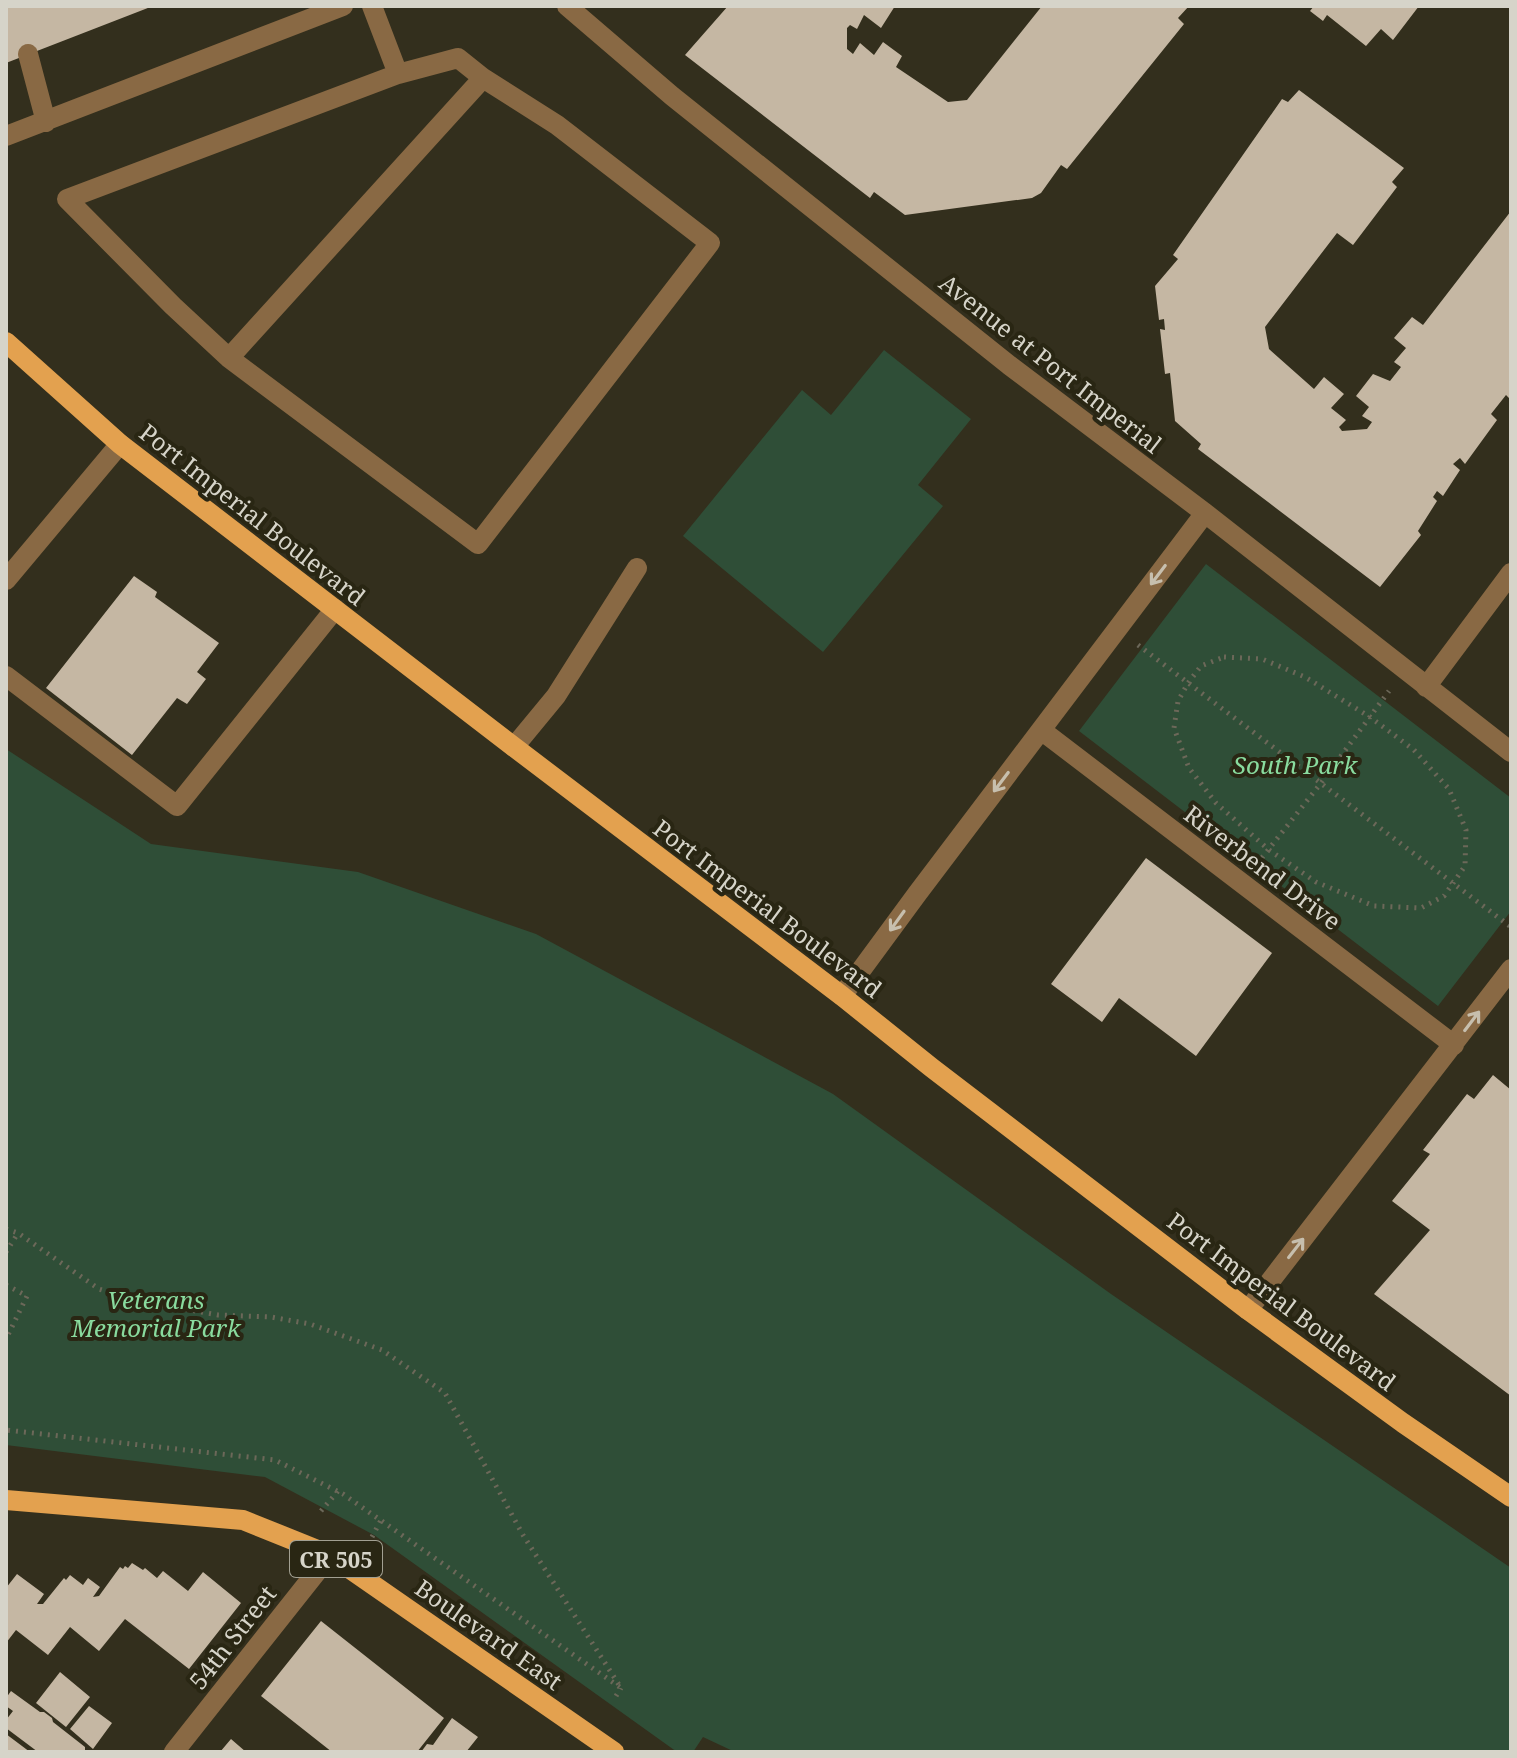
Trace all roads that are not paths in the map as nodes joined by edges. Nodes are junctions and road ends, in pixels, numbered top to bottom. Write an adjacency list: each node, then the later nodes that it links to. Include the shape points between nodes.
1 (343, 6): 7 (street)
2 (372, 6): 5 (street)
3 (567, 6): 12 (street, Avenue at Port Imperial, via 996,355)
4 (28, 54): 7 (street)
5 (398, 74): 6 (street, via 458,58); 10 (street, via 67,199)
6 (483, 78): 10 (street); 10 (street, via 557,125 710,243 478,544)
7 (46, 122): 8 (street)
8 (6, 136)
9 (6, 342): 11 (main road, Port Imperial Boulevard)
10 (229, 358)
11 (120, 444): 14 (street); 16 (main road, Port Imperial Boulevard)
12 (1205, 513): 18 (street, Avenue at Port Imperial); 19 (street, one-way to 19)
13 (637, 568): 20 (street, via 556,696)
14 (9, 571)
15 (1511, 573): 18 (street)
16 (335, 609): 17 (street, via 177,806); 20 (main road, Port Imperial Boulevard)
17 (6, 676)
18 (1426, 687): 21 (street, Avenue at Port Imperial)
19 (1041, 730): 23 (street, one-way to 23); 24 (street, Riverbend Drive)
20 (514, 747): 23 (main road, Port Imperial Boulevard)
21 (1511, 752)
22 (1511, 969): 24 (street, one-way to 22)
23 (842, 996): 25 (main road, Port Imperial Boulevard)
24 (1454, 1045): 25 (street, one-way to 24)
25 (1248, 1310): 26 (main road, Port Imperial Boulevard)
26 (1511, 1497)
27 (6, 1500): 28 (main road, Boulevard East / CR 505, via 243,1520)
28 (330, 1555): 29 (street, 54th Street); 30 (main road, Boulevard East / CR 505)
29 (174, 1752)
30 (614, 1752)

